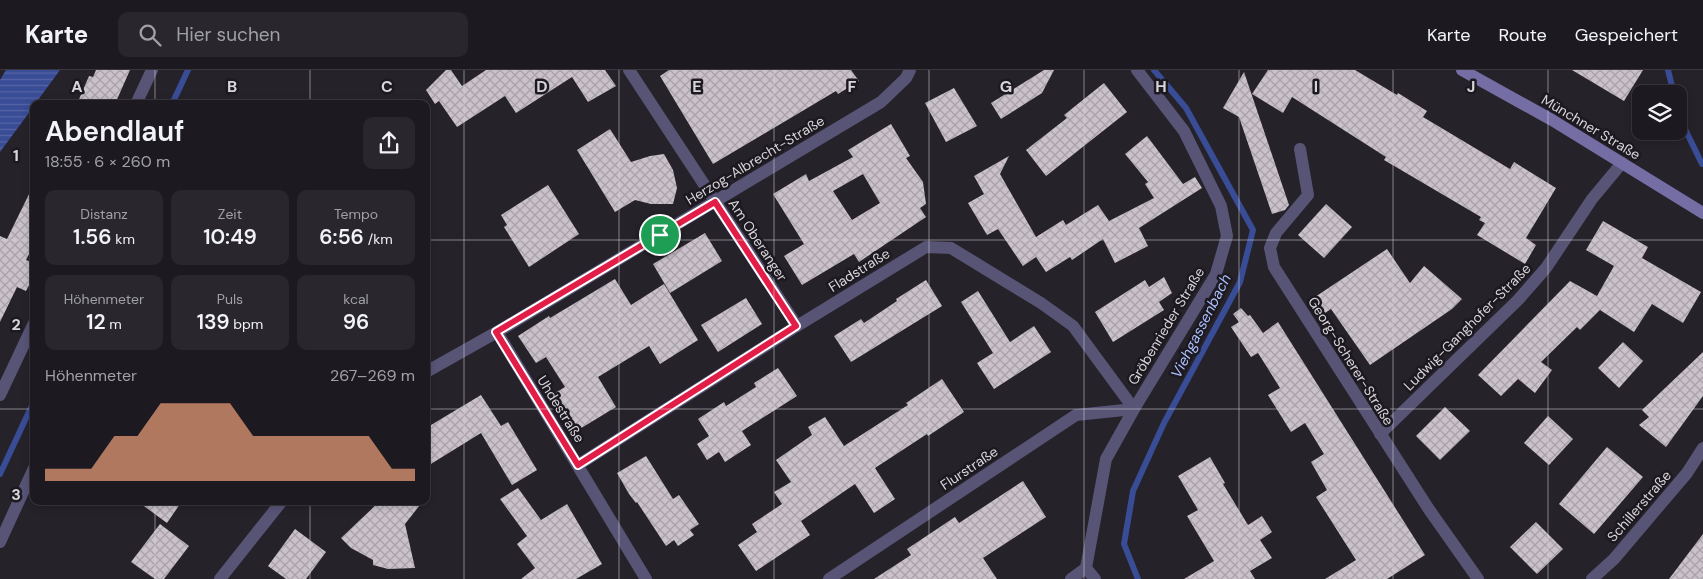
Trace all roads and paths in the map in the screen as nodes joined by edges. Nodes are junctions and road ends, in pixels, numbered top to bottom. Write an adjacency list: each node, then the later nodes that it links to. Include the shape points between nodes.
1 (152, 70): 6 (street)
2 (630, 70): 9 (street, Am Oberanger)
3 (910, 70): 9 (street, Herzog-Albrecht-Straße, via 881,102)
4 (1137, 70): 16 (street, Gröbenrieder Straße, via 1184,131 1221,206 1227,236 1216,274)
5 (1462, 70): 8 (main road, Münchner Straße)
6 (138, 100)
7 (1300, 149): 17 (street, Georg-Scherer-Straße, via 1308,195 1276,232 1270,248 1274,267)
8 (1622, 163): 10 (main road, Münchner Straße); 17 (street, Ludwig-Ganghofer-Straße, via 1592,198 1546,268 1518,300)
9 (715, 202): 11 (street, Am Oberanger); 13 (street, Herzog-Albrecht-Straße)
10 (1703, 213)
11 (796, 326): 16 (street, Fladstraße, via 926,247 951,248 1074,326); 19 (street, Fladstraße)
12 (30, 331): 15 (street)
13 (496, 332): 14 (street, Herzog-Albrecht-Straße); 19 (street, Uhdestraße)
14 (430, 370)
15 (0, 395)
16 (1134, 409): 23 (street, Gröbenrieder Straße, via 1106,459); 26 (street, Flurstraße, via 1076,415)
17 (1380, 434): 29 (street, Georg-Scherer-Straße)
18 (1703, 448): 30 (street, Schillerstraße, via 1687,473 1614,559)
19 (578, 465): 25 (street, Uhdestraße)
20 (30, 477): 22 (street)
21 (279, 505): 24 (street)
22 (0, 542)
23 (1086, 568): 27 (street); 28 (street)
24 (220, 579)
25 (645, 579)
26 (829, 579)
27 (1071, 579)
28 (1095, 579)
29 (1478, 579)
30 (1592, 579)

